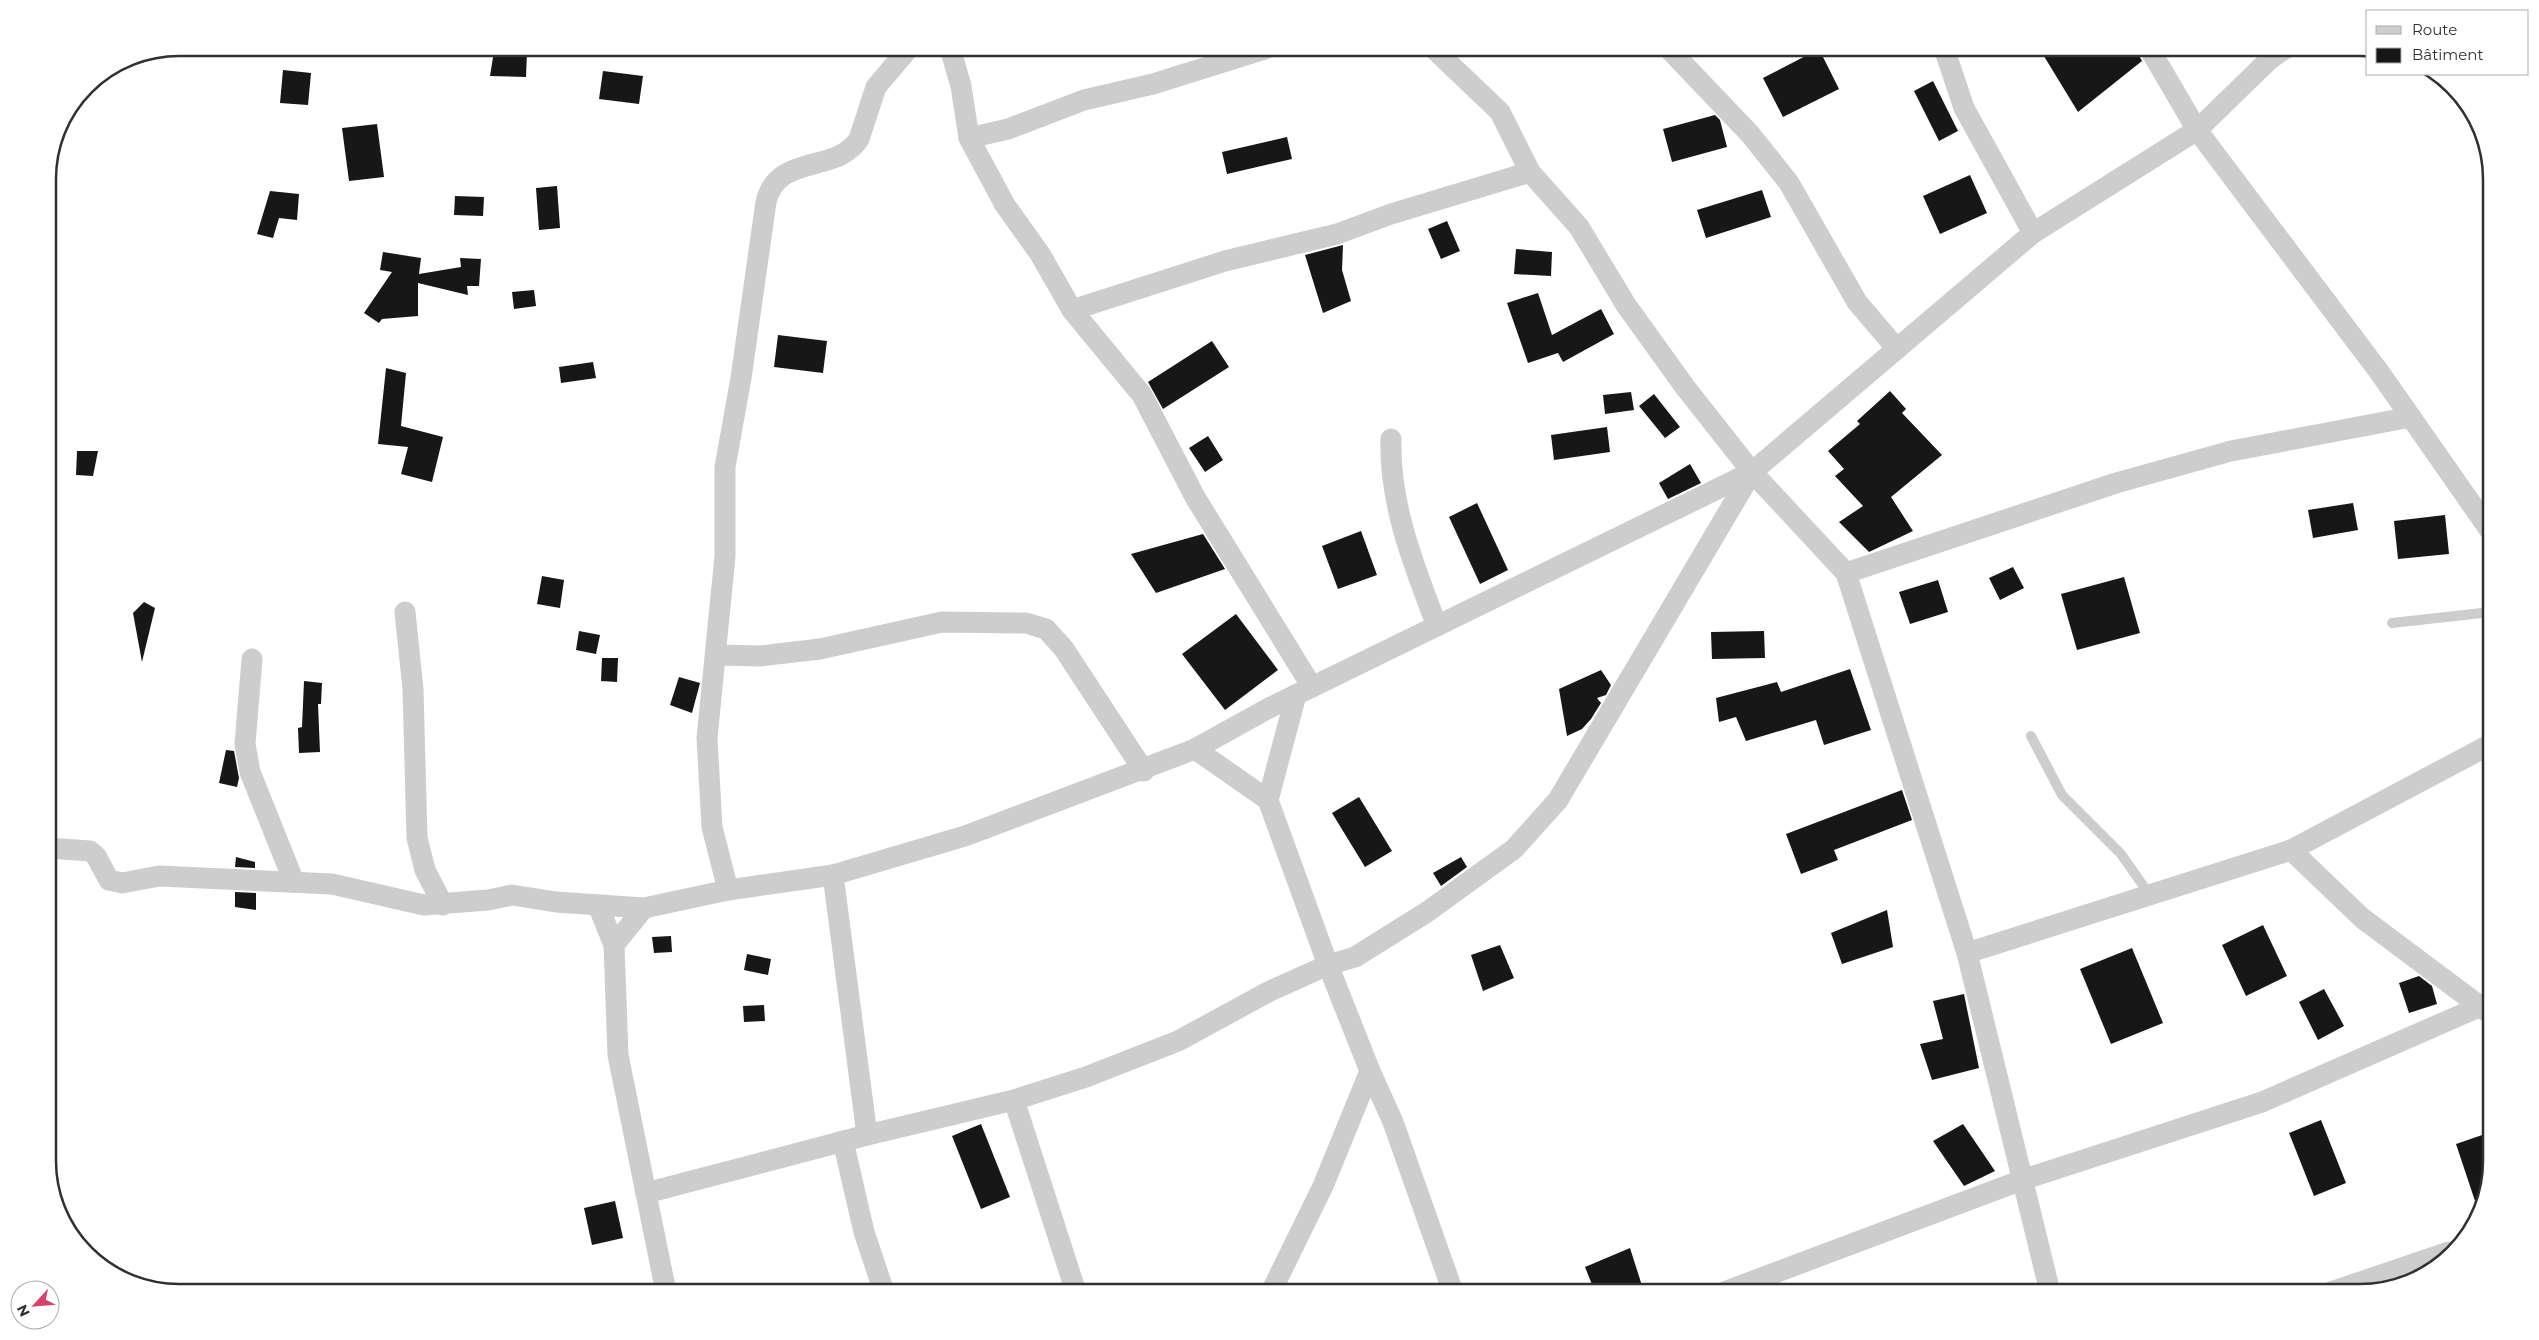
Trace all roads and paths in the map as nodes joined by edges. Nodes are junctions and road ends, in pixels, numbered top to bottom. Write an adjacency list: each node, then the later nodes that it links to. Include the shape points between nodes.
1 (1442, 56): 11 (street, via 1500,112)
2 (1676, 56): 14 (street, via 1750,134 1789,182 1857,302)
3 (1947, 56): 12 (street, via 1964,108)
4 (2154, 56): 9 (street)
5 (2274, 56): 9 (street)
6 (902, 57): 24 (street, via 876,87 855,146 842,154 780,176 772,184 767,198 725,467 725,556)
7 (953, 57): 10 (street)
8 (1241, 57): 10 (street, via 1153,84 1084,100 1008,129)
9 (2197, 130): 12 (street); 15 (street)
10 (969, 138): 13 (street, via 1005,205 1040,254)
11 (1530, 172): 13 (street, via 1400,211 1337,234 1225,262); 17 (street, via 1579,227 1626,305)
12 (2033, 233): 14 (street)
13 (1072, 310): 26 (street, via 1142,395)
14 (1896, 349): 17 (street)
15 (2410, 417): 18 (street); 19 (street, via 2231,451 2116,483)
16 (1391, 439): 23 (street, via 1390,468 1410,556)
17 (1752, 472): 19 (street); 23 (street); 43 (street, via 1558,800 1514,850 1427,912 1355,957)
18 (2482, 520)
19 (1846, 573): 42 (street)
20 (405, 612): 39 (street, via 414,689 418,838 425,870)
21 (2482, 613): 22 (lane)
22 (2392, 622)
23 (1437, 626): 26 (street)
24 (717, 655): 30 (street, via 760,656 820,649 942,622 1026,623 1046,630 1064,649); 36 (street, via 707,738 712,826)
25 (252, 659): 35 (street, via 245,744 250,772)
26 (1304, 691): 29 (street); 31 (street)
27 (2031, 736): 37 (lane, via 2062,795 2121,854)
28 (2483, 748): 33 (street)
29 (1195, 749): 30 (street); 31 (street)
30 (1144, 771): 34 (street, via 965,836)
31 (1268, 800): 43 (street)
32 (57, 849): 35 (street, via 90,851 109,880 122,883 159,876)
33 (2291, 850): 37 (street); 44 (street, via 2362,918)
34 (833, 875): 36 (street); 48 (street)
35 (294, 882): 39 (street, via 332,884 424,905)
36 (728, 890): 40 (street)
37 (2149, 894): 42 (street)
38 (598, 904): 39 (street, via 512,895); 40 (street); 41 (street)
39 (443, 905)
40 (644, 908): 41 (street)
41 (614, 945): 51 (street, via 618,1055)
42 (1967, 954): 50 (street)
43 (1328, 965): 46 (street); 47 (street, via 1270,991 1178,1041 1086,1077)
44 (2483, 1009)
45 (2483, 1012): 50 (street, via 2262,1102)
46 (1370, 1072): 56 (street, via 1323,1186); 57 (street, via 1393,1122)
47 (1014, 1100): 48 (street); 55 (street)
48 (866, 1134): 49 (street)
49 (843, 1140): 51 (street); 54 (street, via 864,1232)
50 (2022, 1180): 58 (street); 59 (street)
51 (646, 1193): 53 (street)
52 (2437, 1256): 60 (street)
53 (664, 1284)
54 (881, 1284)
55 (1073, 1284)
56 (1275, 1284)
57 (1450, 1284)
58 (1745, 1284)
59 (2048, 1284)
60 (2355, 1284)

